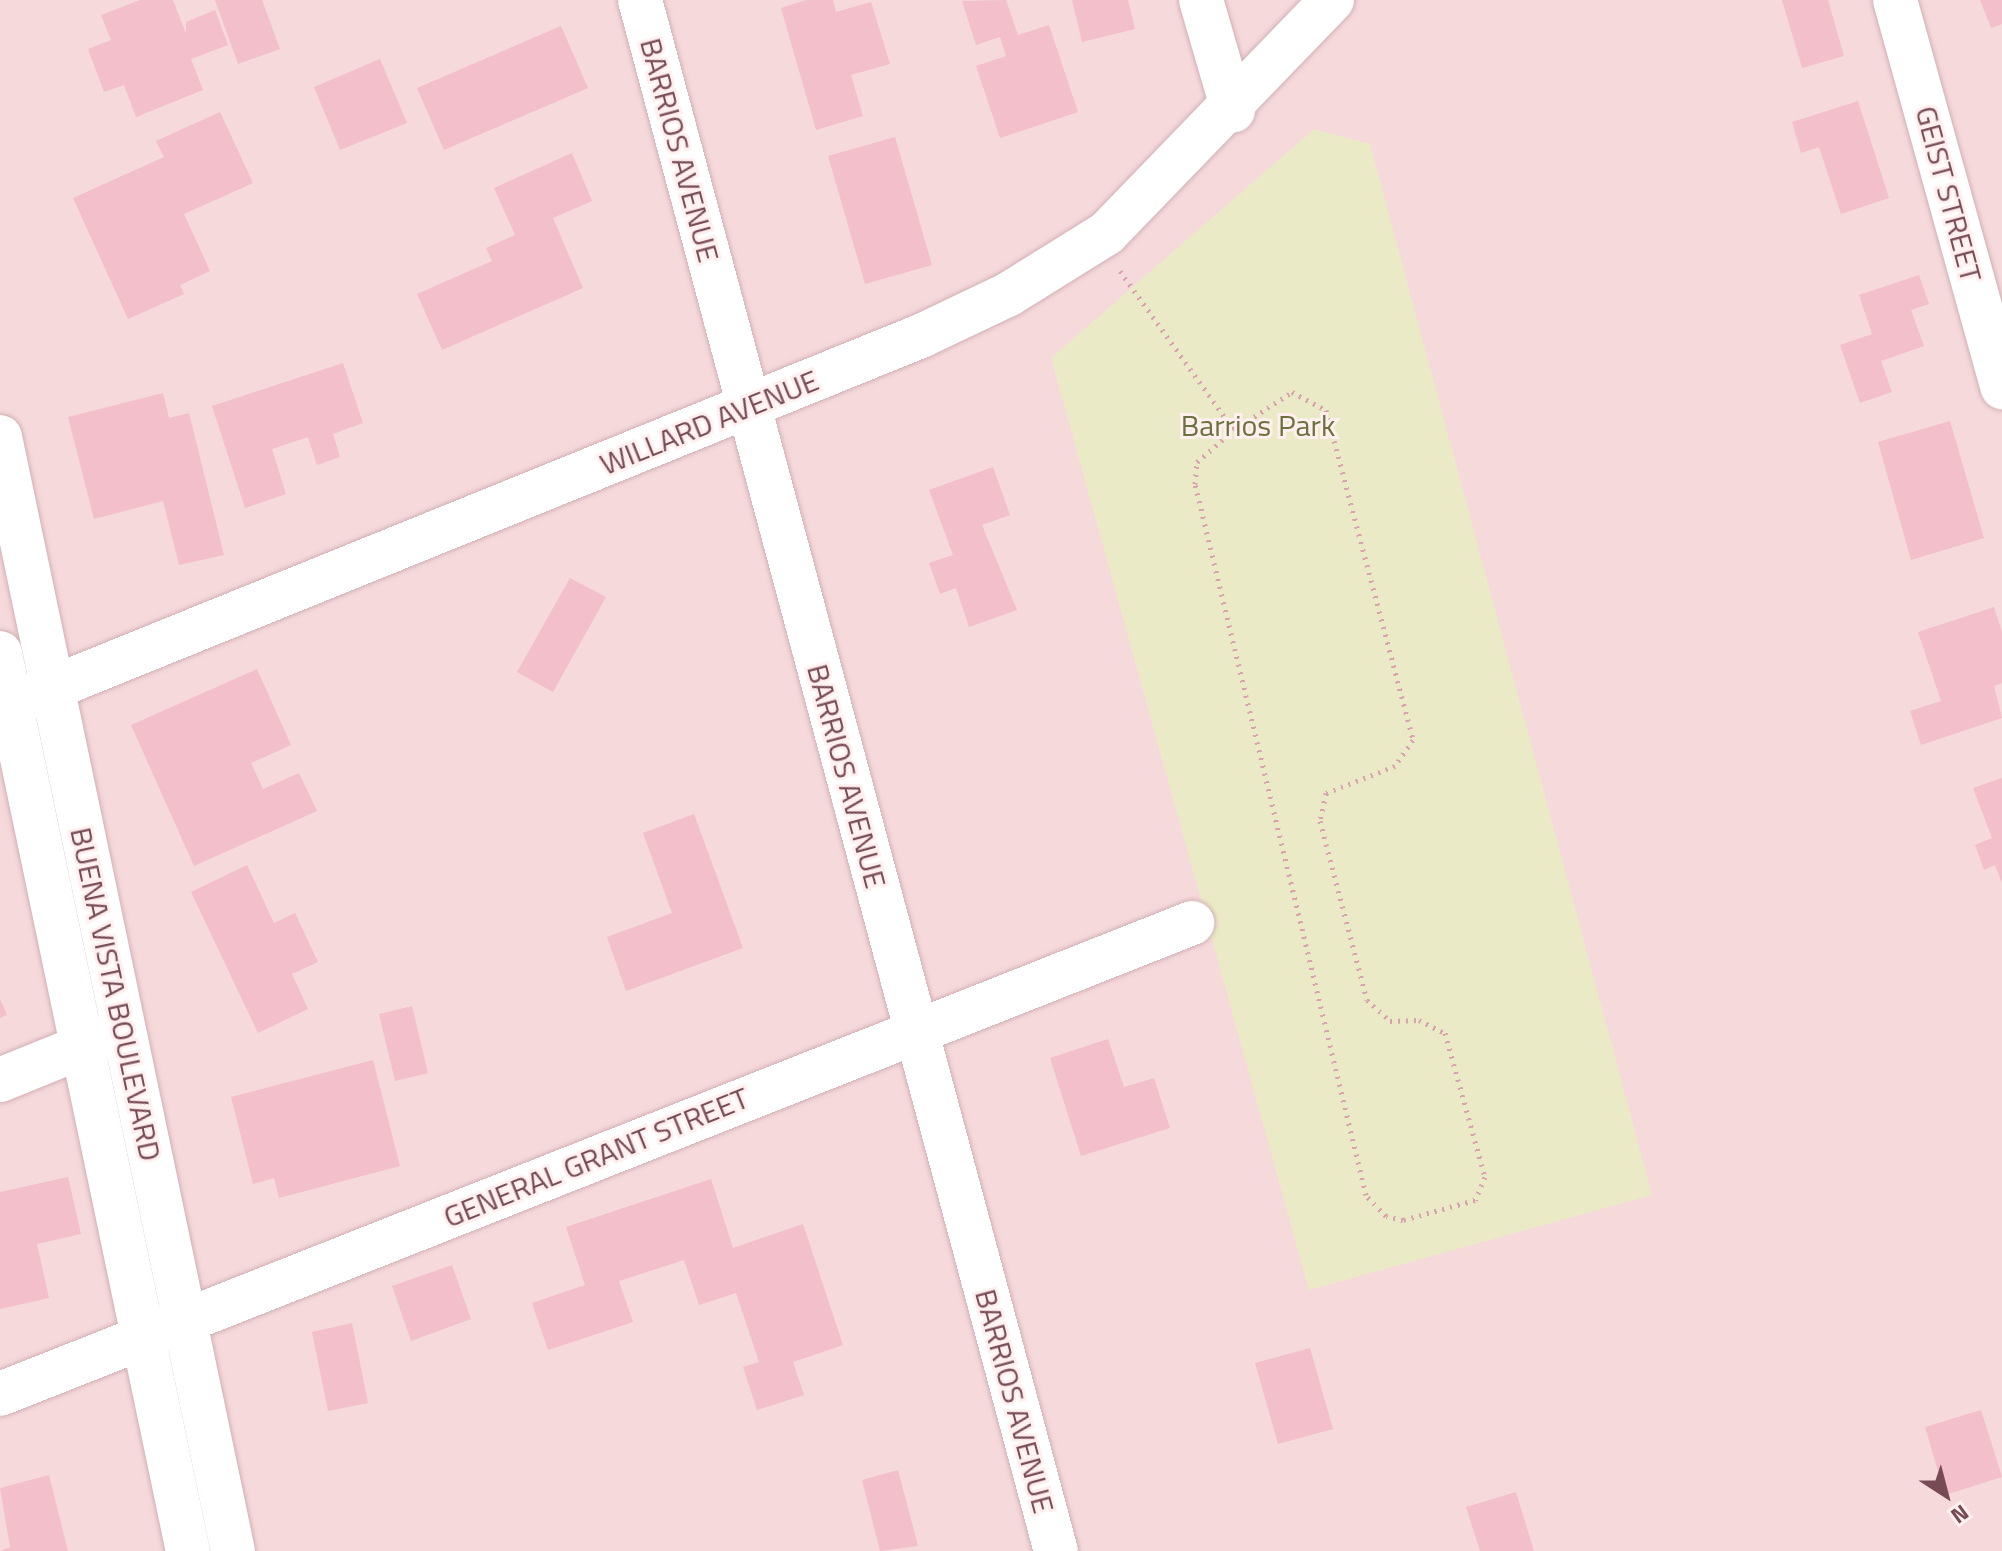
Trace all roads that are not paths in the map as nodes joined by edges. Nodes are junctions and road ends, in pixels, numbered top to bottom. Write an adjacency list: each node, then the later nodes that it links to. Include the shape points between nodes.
1 (640, 0): 7 (street, BARRIOS AVENUE)
2 (1201, 0): 5 (street)
3 (1332, 0): 5 (street, WILLARD AVENUE)
4 (1895, 0): 6 (street, GEIST STREET)
5 (1233, 110): 7 (street, WILLARD AVENUE, via 1098,241 921,336)
6 (2002, 387)
7 (749, 407): 10 (street, WILLARD AVENUE); 14 (street, BARRIOS AVENUE)
8 (0, 437): 10 (street, BUENA VISTA BOULEVARD)
9 (0, 653): 11 (street, BUENA VISTA BOULEVARD)
10 (54, 692): 11 (street, WILLARD AVENUE); 13 (street, BUENA VISTA BOULEVARD)
11 (5, 707): 15 (street, BUENA VISTA BOULEVARD)
12 (1192, 923): 14 (street, GENERAL GRANT STREET)
13 (124, 1030): 15 (street); 17 (street, BUENA VISTA BOULEVARD)
14 (915, 1031): 17 (street, GENERAL GRANT STREET); 22 (street, BARRIOS AVENUE)
15 (83, 1047): 16 (street); 18 (street, BUENA VISTA BOULEVARD)
16 (0, 1080)
17 (185, 1320): 18 (street, GENERAL GRANT STREET); 21 (street, BUENA VISTA BOULEVARD)
18 (144, 1337): 19 (street, GENERAL GRANT STREET); 20 (street, BUENA VISTA BOULEVARD)
19 (0, 1394)
20 (188, 1551)
21 (233, 1551)
22 (1056, 1551)

